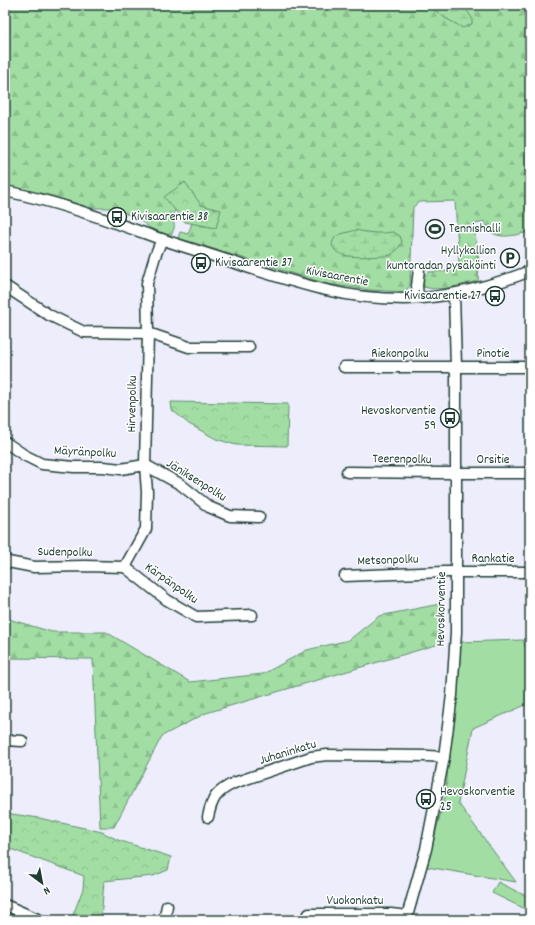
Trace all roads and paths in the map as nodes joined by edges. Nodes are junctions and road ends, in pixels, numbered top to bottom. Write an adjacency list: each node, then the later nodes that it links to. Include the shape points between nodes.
1 (5, 191): 2 (street, Kivisaarentie, via 55,203)
2 (162, 239): 7 (street, Kivisaarentie, via 326,290 377,297); 8 (street, Hirvenpolku, via 146,283)
3 (419, 269): 7 (street)
4 (530, 271): 6 (street, Kivisaarentie, via 515,272 484,287)
5 (5, 286): 8 (street, via 49,315 84,332)
6 (454, 294): 7 (street, Kivisaarentie); 11 (street, Hevoskorventie)
7 (418, 298)
8 (148, 333): 9 (street, via 189,347); 14 (street, Hirvenpolku)
9 (249, 347)
10 (344, 367): 11 (street, Riekonpolku)
11 (456, 367): 12 (street, Pinotie); 16 (street, Hevoskorventie)
12 (530, 367)
13 (5, 442): 14 (street, Mäyränpolku, via 42,464 121,468)
14 (145, 465): 18 (street, Jäniksenpolku, via 180,484 209,507 230,516); 20 (street, Hirvenpolku, via 146,529)
15 (347, 472): 16 (street, Teerenpolku)
16 (456, 473): 17 (street, Orsitie); 21 (street, Hevoskorventie)
17 (530, 473)
18 (259, 518)
19 (5, 560): 20 (street, Sudenpolku, via 34,567)
20 (125, 568): 24 (street, Kärpänpolku, via 167,600 196,617)
21 (456, 572): 22 (street, Rankatie); 23 (street, Metsonpolku); 27 (street, Hevoskorventie, via 452,695)
22 (530, 572)
23 (345, 576)
24 (252, 615)
25 (5, 740): 26 (street)
26 (22, 741)
27 (444, 757): 28 (street, Juhaninkatu, via 327,755 311,758 225,788 211,803); 31 (street, Hevoskorventie, via 426,849)
28 (208, 817)
29 (5, 905): 32 (street)
30 (167, 906): 33 (street)
31 (407, 918): 34 (street, Vuokonkatu, via 391,914 309,914)
32 (40, 920)
33 (164, 920)
34 (306, 920)

